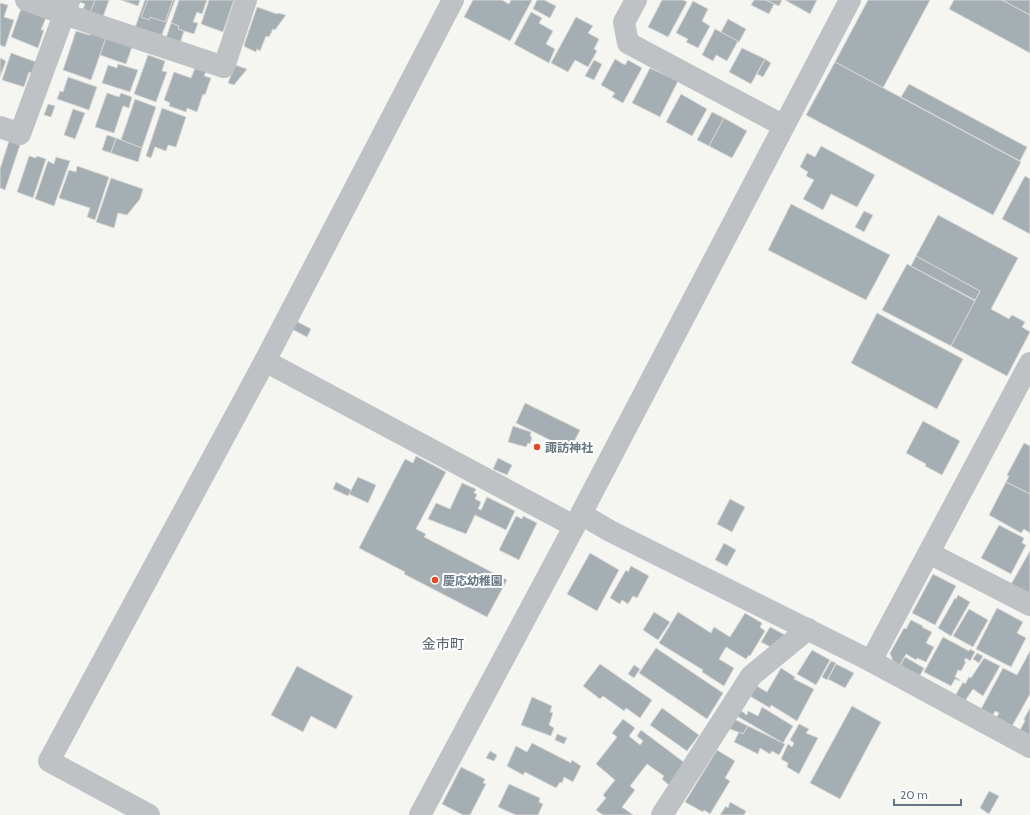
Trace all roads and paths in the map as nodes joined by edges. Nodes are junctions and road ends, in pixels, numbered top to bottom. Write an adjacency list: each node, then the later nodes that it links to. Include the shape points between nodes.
1 (26, 0): 6 (street)
2 (246, 0): 6 (street, via 224,67)
3 (453, 0): 9 (street)
4 (636, 0): 8 (street, via 624,22 628,43)
5 (850, 0): 8 (street)
6 (66, 7): 7 (street, via 20,134)
7 (0, 126)
8 (784, 126): 11 (street)
9 (264, 361): 11 (street); 17 (street, via 49,762)
10 (1030, 363): 12 (street)
11 (578, 520): 14 (street, via 610,531); 18 (street)
12 (929, 552): 13 (street); 15 (street)
13 (1030, 605)
14 (808, 628): 15 (street); 19 (street, via 751,676)
15 (871, 661): 16 (street)
16 (1030, 747)
17 (150, 815)
18 (420, 815)
19 (662, 815)

